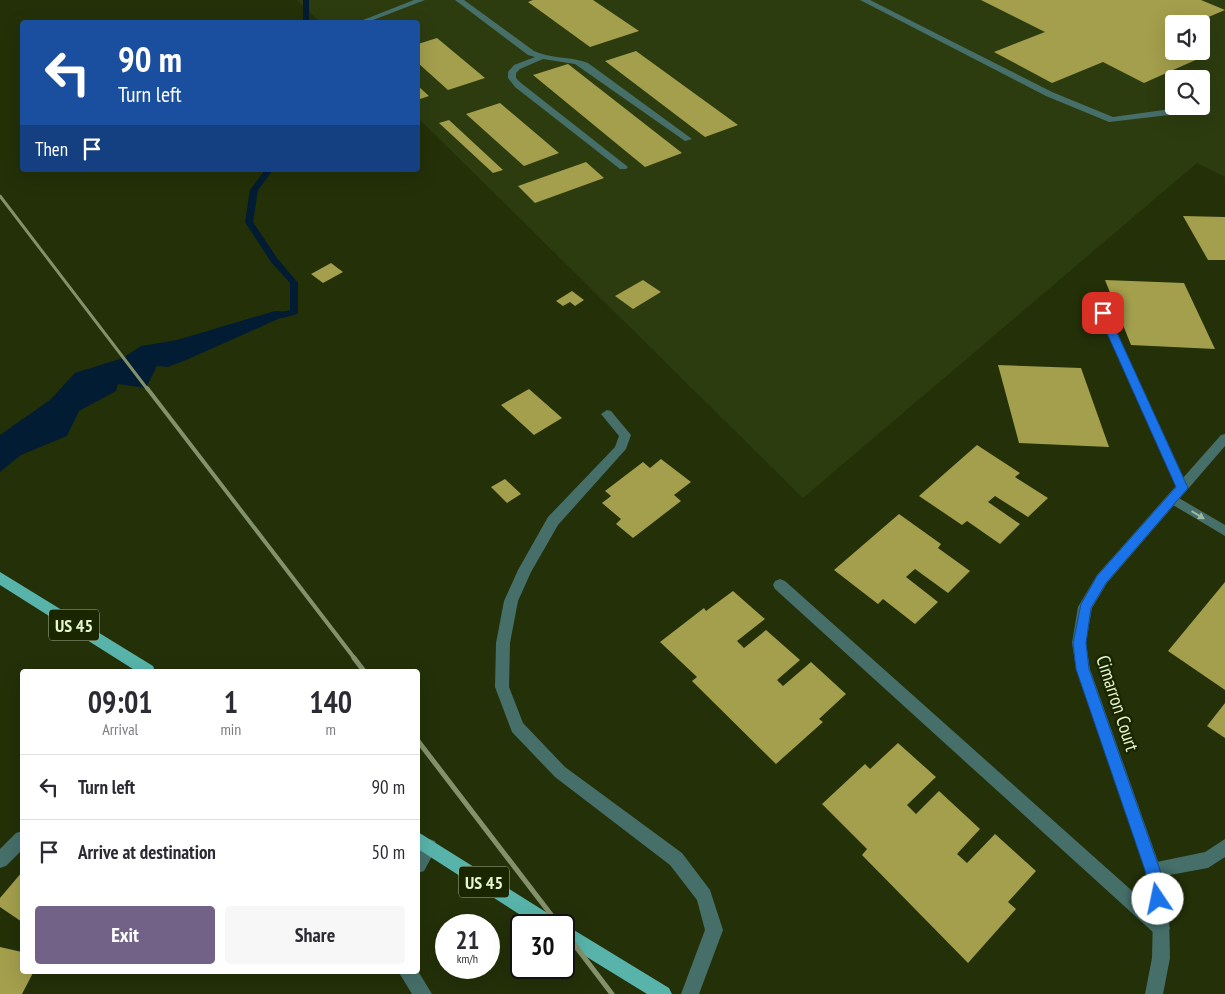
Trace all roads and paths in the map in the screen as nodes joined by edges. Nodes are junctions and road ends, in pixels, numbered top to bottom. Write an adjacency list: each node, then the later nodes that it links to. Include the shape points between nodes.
1 (421, 0): 4 (street)
2 (459, 0): 5 (street)
3 (864, 0): 6 (street, via 1049,94 1112,120)
4 (367, 20)
5 (540, 58): 7 (street, via 565,58 580,63); 8 (street, via 517,67 512,78)
6 (1165, 113)
7 (688, 140)
8 (623, 167)
9 (1103, 313): 12 (street)
10 (607, 414): 30 (street, via 625,435 620,448 553,521 525,570 511,601 503,643 502,687 517,727 560,772 676,859 704,896 714,930)
11 (1225, 438): 12 (street, Cimarron Court)
12 (1182, 488): 13 (street, Cimarron Court)
13 (1172, 499): 14 (street, one-way to 14); 23 (street, Cimarron Court, via 1102,579 1085,608 1079,643 1083,669)
14 (1225, 531)
15 (0, 578): 17 (main road, US 45)
16 (780, 584): 25 (street)
17 (145, 669)
18 (20, 840): 22 (street)
19 (423, 844): 21 (street); 24 (main road, US 45)
20 (1225, 847): 23 (street, via 1208,860)
21 (420, 857)
22 (0, 860)
23 (1153, 870): 25 (street, Cimarron Court)
24 (534, 914)
25 (1161, 928): 31 (street, Cimarron Court, via 1161,958)
26 (575, 940): 29 (main road)
27 (409, 974): 28 (street)
28 (423, 994)
29 (663, 994)
30 (690, 994)
31 (1154, 994)

